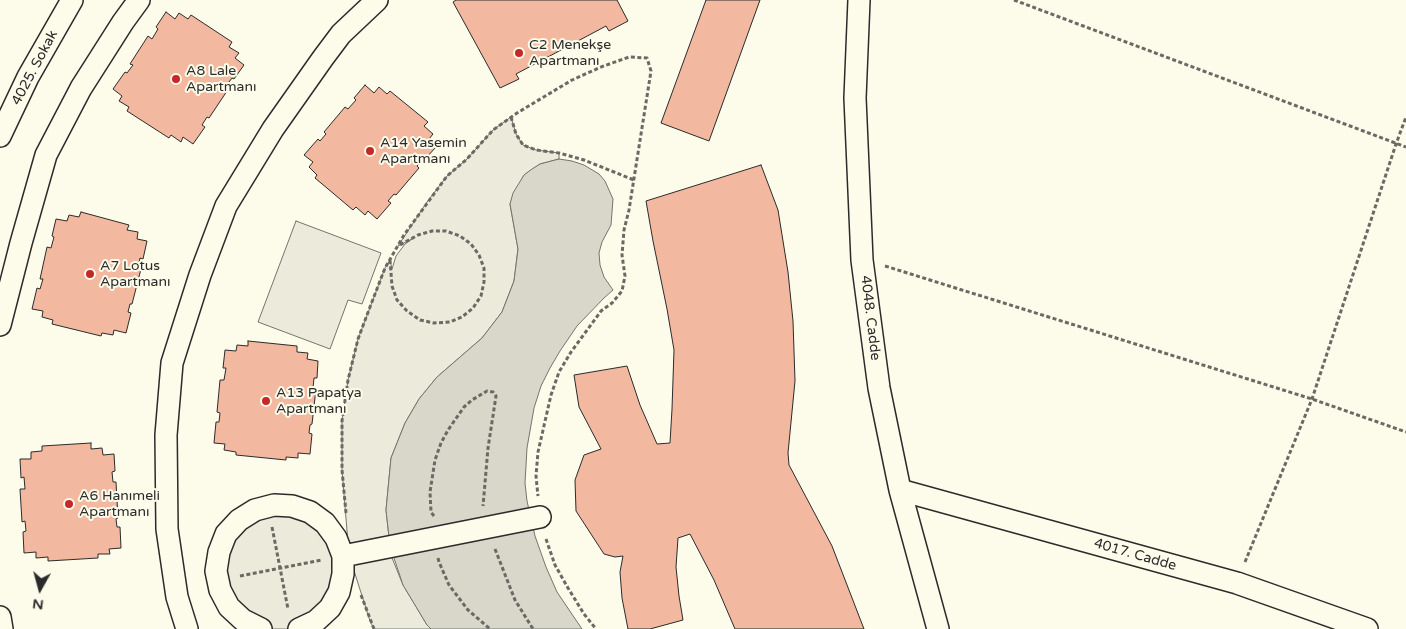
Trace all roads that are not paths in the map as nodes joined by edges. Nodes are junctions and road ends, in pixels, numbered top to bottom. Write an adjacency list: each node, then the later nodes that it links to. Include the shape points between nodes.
1 (72, 0): 5 (street, 4025. Sokak, via 28,76)
2 (139, 0): 6 (street, via 81,88 46,155)
3 (377, 0): 14 (street, via 341,34 323,58 273,129 226,206 172,363 166,435 167,529 177,596)
4 (860, 0): 7 (street, 4048. Cadde, via 855,98 862,260 879,388)
5 (0, 136)
6 (0, 325)
7 (900, 490): 16 (street, 4048. Cadde); 17 (street, 4017. Cadde, via 1236,583)
8 (538, 517): 9 (street)
9 (346, 555): 11 (street, via 339,592 330,608 316,621); 15 (street, via 325,523 310,512 292,506 274,505 255,510 239,520 226,534 219,552 218,581 229,607 243,620)
10 (0, 617): 12 (street)
11 (294, 620)
12 (0, 622): 13 (street)
13 (2, 629)
14 (187, 629)
15 (262, 629)
16 (938, 629)
17 (1367, 629)

